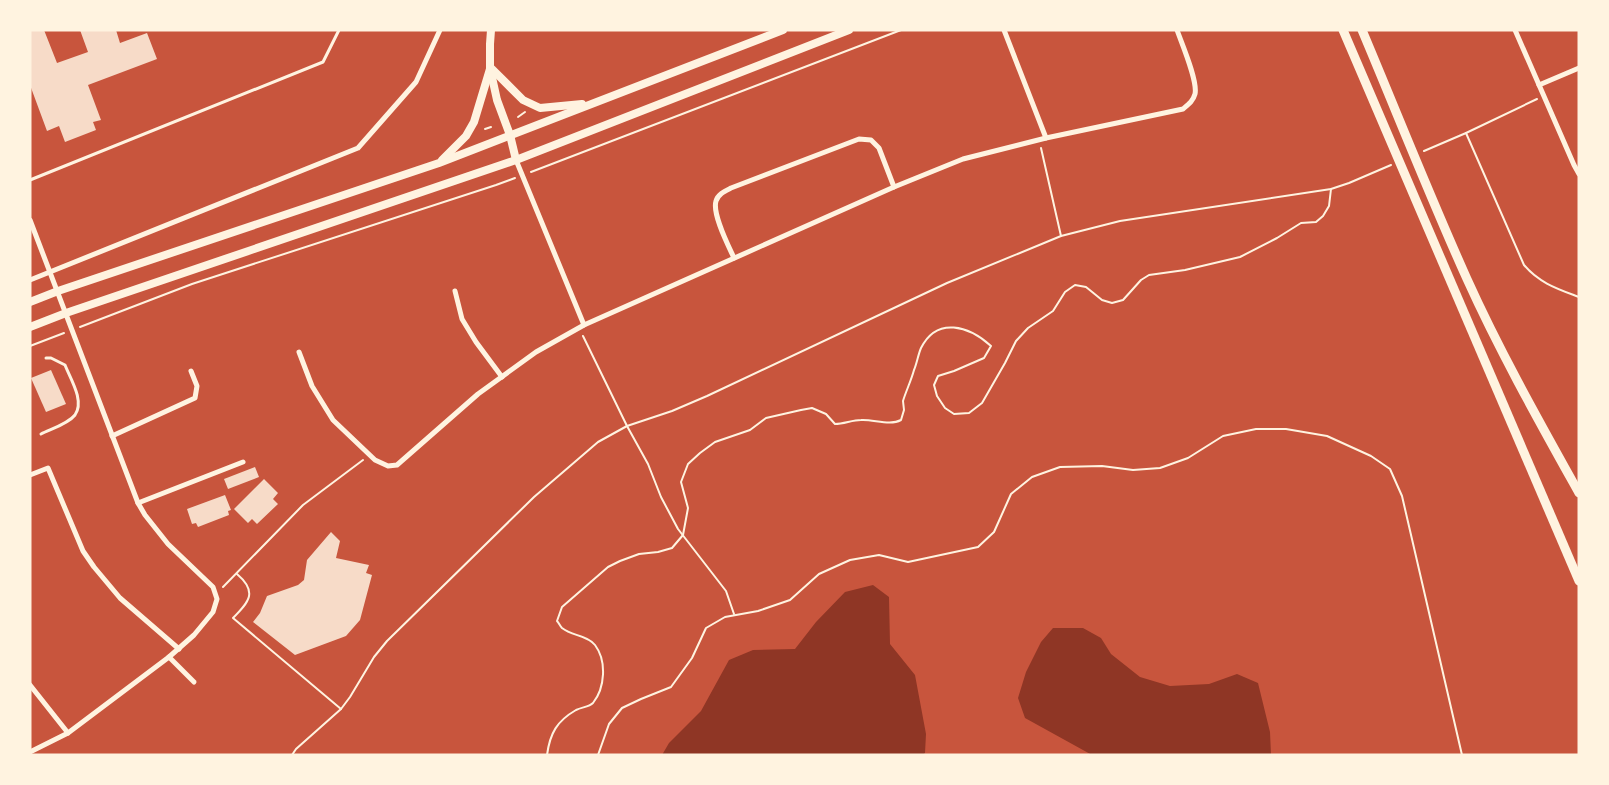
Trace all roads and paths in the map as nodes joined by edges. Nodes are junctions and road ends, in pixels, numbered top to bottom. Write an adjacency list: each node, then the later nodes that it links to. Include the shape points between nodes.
1 (339, 30): 30 (lane, via 323,62)
2 (440, 30): 38 (street, via 416,82 358,148)
3 (491, 30): 12 (main road)
4 (783, 30): 16 (main road)
5 (849, 30): 26 (main road)
6 (901, 30): 28 (path)
7 (1004, 30): 24 (street)
8 (1177, 30): 24 (street, via 1195,82 1195,93 1183,109)
9 (1342, 30): 64 (main road)
10 (1362, 30): 60 (main road, via 1467,279)
11 (1515, 30): 14 (street)
12 (490, 68): 16 (main road, via 523,100 540,108); 22 (main road); 27 (main road, via 474,122 466,136)
13 (1579, 68): 14 (street)
14 (1539, 85): 15 (street)
15 (1544, 96): 20 (path); 29 (street)
16 (591, 104): 22 (main road)
17 (518, 117): 18 (path, via 523,115)
18 (526, 120)
19 (491, 127): 21 (path, via 485,129)
20 (1467, 133): 23 (path); 42 (path, via 1524,265 1540,280)
21 (487, 135)
22 (510, 135): 26 (main road); 27 (main road)
23 (1456, 137)
24 (1046, 138): 25 (street)
25 (1039, 139): 33 (street, via 963,159); 36 (path)
26 (516, 160): 44 (main road); 47 (street)
27 (439, 163): 40 (main road)
28 (543, 167)
29 (1579, 174)
30 (30, 180)
31 (503, 182): 45 (path, via 192,284)
32 (1349, 183): 34 (path)
33 (894, 187): 37 (street); 37 (street, via 879,148 871,140 859,139 731,188 716,199 715,211)
34 (1331, 189): 36 (path, via 1120,221); 62 (path, via 1329,206 1316,222 1301,223 1240,257 1149,275 1123,300 1112,303 1086,287 1075,285 1065,292 1053,311 1016,341 982,403 969,413 954,414 945,408 934,385 938,376 984,358 991,346 967,331 939,328 921,349 903,401 901,420 896,423 836,423 812,408 766,418 750,430 715,442 688,464 681,482 688,508)
35 (30, 220): 38 (street)
36 (1061, 236): 54 (path, via 936,288 707,396)
37 (734, 258): 47 (street)
38 (50, 272): 39 (street); 40 (street)
39 (30, 280)
40 (58, 291): 43 (main road); 44 (street)
41 (455, 291): 53 (street, via 462,319)
42 (1579, 297)
43 (30, 302)
44 (66, 313): 46 (main road); 56 (street)
45 (87, 325)
46 (30, 327)
47 (581, 327): 53 (street); 54 (path)
48 (56, 335): 49 (path)
49 (30, 346)
50 (299, 352): 57 (street, via 312,386 333,420)
51 (46, 358): 55 (lane, via 65,365 78,403 75,415)
52 (191, 371): 56 (street, via 197,386 195,398)
53 (502, 377): 57 (street, via 397,465 388,466)
54 (627, 426): 62 (path); 71 (path, via 598,442 534,497 387,641)
55 (41, 434)
56 (112, 436): 61 (street)
57 (369, 454): 63 (path, via 303,505)
58 (243, 462): 61 (street)
59 (30, 475): 67 (street, via 48,468 83,551 94,567 120,598)
60 (1579, 493)
61 (138, 503): 65 (street, via 168,544 209,581)
62 (683, 535): 66 (path, via 726,591); 75 (path, via 672,548 639,554 608,567 562,607 557,621 562,629 595,644 603,662 602,679 591,705 578,709 557,725)
63 (237, 574): 65 (path); 71 (path, via 250,593 246,605 233,618)
64 (1579, 581)
65 (216, 596): 67 (street, via 210,617)
66 (734, 615): 76 (path, via 706,628 692,658 671,687 622,708 609,724); 77 (path, via 790,600 819,574 850,560 879,555 908,562 978,547 994,532 1011,494 1032,477 1060,467 1160,468 1188,458 1223,436 1257,429 1327,436 1390,469 1402,496)
67 (179, 649): 68 (street)
68 (169, 657): 69 (street); 72 (street)
69 (194, 682)
70 (30, 685): 72 (street)
71 (341, 709): 74 (path)
72 (68, 733): 73 (street)
73 (30, 753)
74 (292, 755)
75 (547, 755)
76 (598, 755)
77 (1462, 755)

